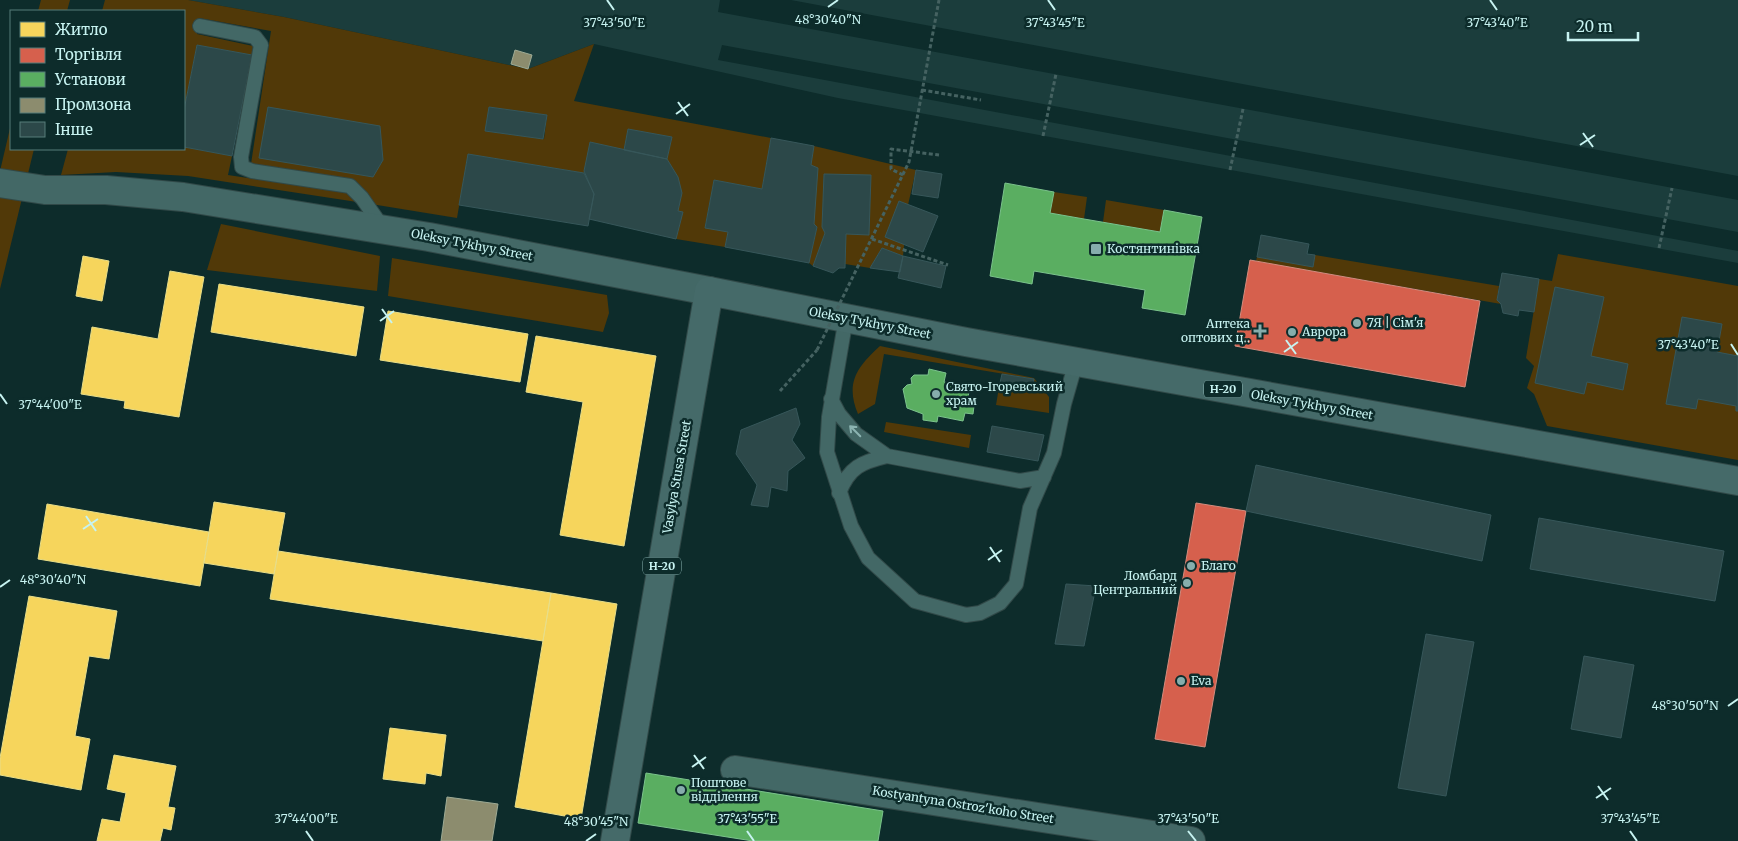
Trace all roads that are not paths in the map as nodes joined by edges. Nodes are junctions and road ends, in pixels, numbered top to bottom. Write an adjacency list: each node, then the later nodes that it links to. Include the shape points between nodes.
1 (200, 26): 3 (lane, via 255,37 261,45 241,157 242,167 350,186)
2 (0, 182): 3 (street, Oleksy Tykhyy Street, via 45,190 156,193)
3 (384, 229): 4 (street, Oleksy Tykhyy Street)
4 (709, 291): 5 (main road, Oleksy Tykhyy Street / Н-20); 13 (main road, Vasylya Stusa Street / Н-20)
5 (846, 318): 6 (main road, Oleksy Tykhyy Street / Н-20); 7 (lane)
6 (1076, 362): 9 (lane, via 1054,453); 10 (main road, Oleksy Tykhyy Street / Н-20)
7 (831, 399): 8 (lane, one-way to 7, via 856,434); 11 (lane, via 827,452)
8 (887, 456): 9 (lane, via 1020,481); 11 (lane, via 863,462 845,478)
9 (1044, 477): 11 (lane, via 1030,508 1013,588 1000,603 980,613 966,615 915,602 892,582 868,558)
10 (1738, 481)
11 (839, 493)
12 (735, 770): 14 (street, Kostyantyna Ostroz'koho Street)
13 (614, 841)
14 (1191, 841)

